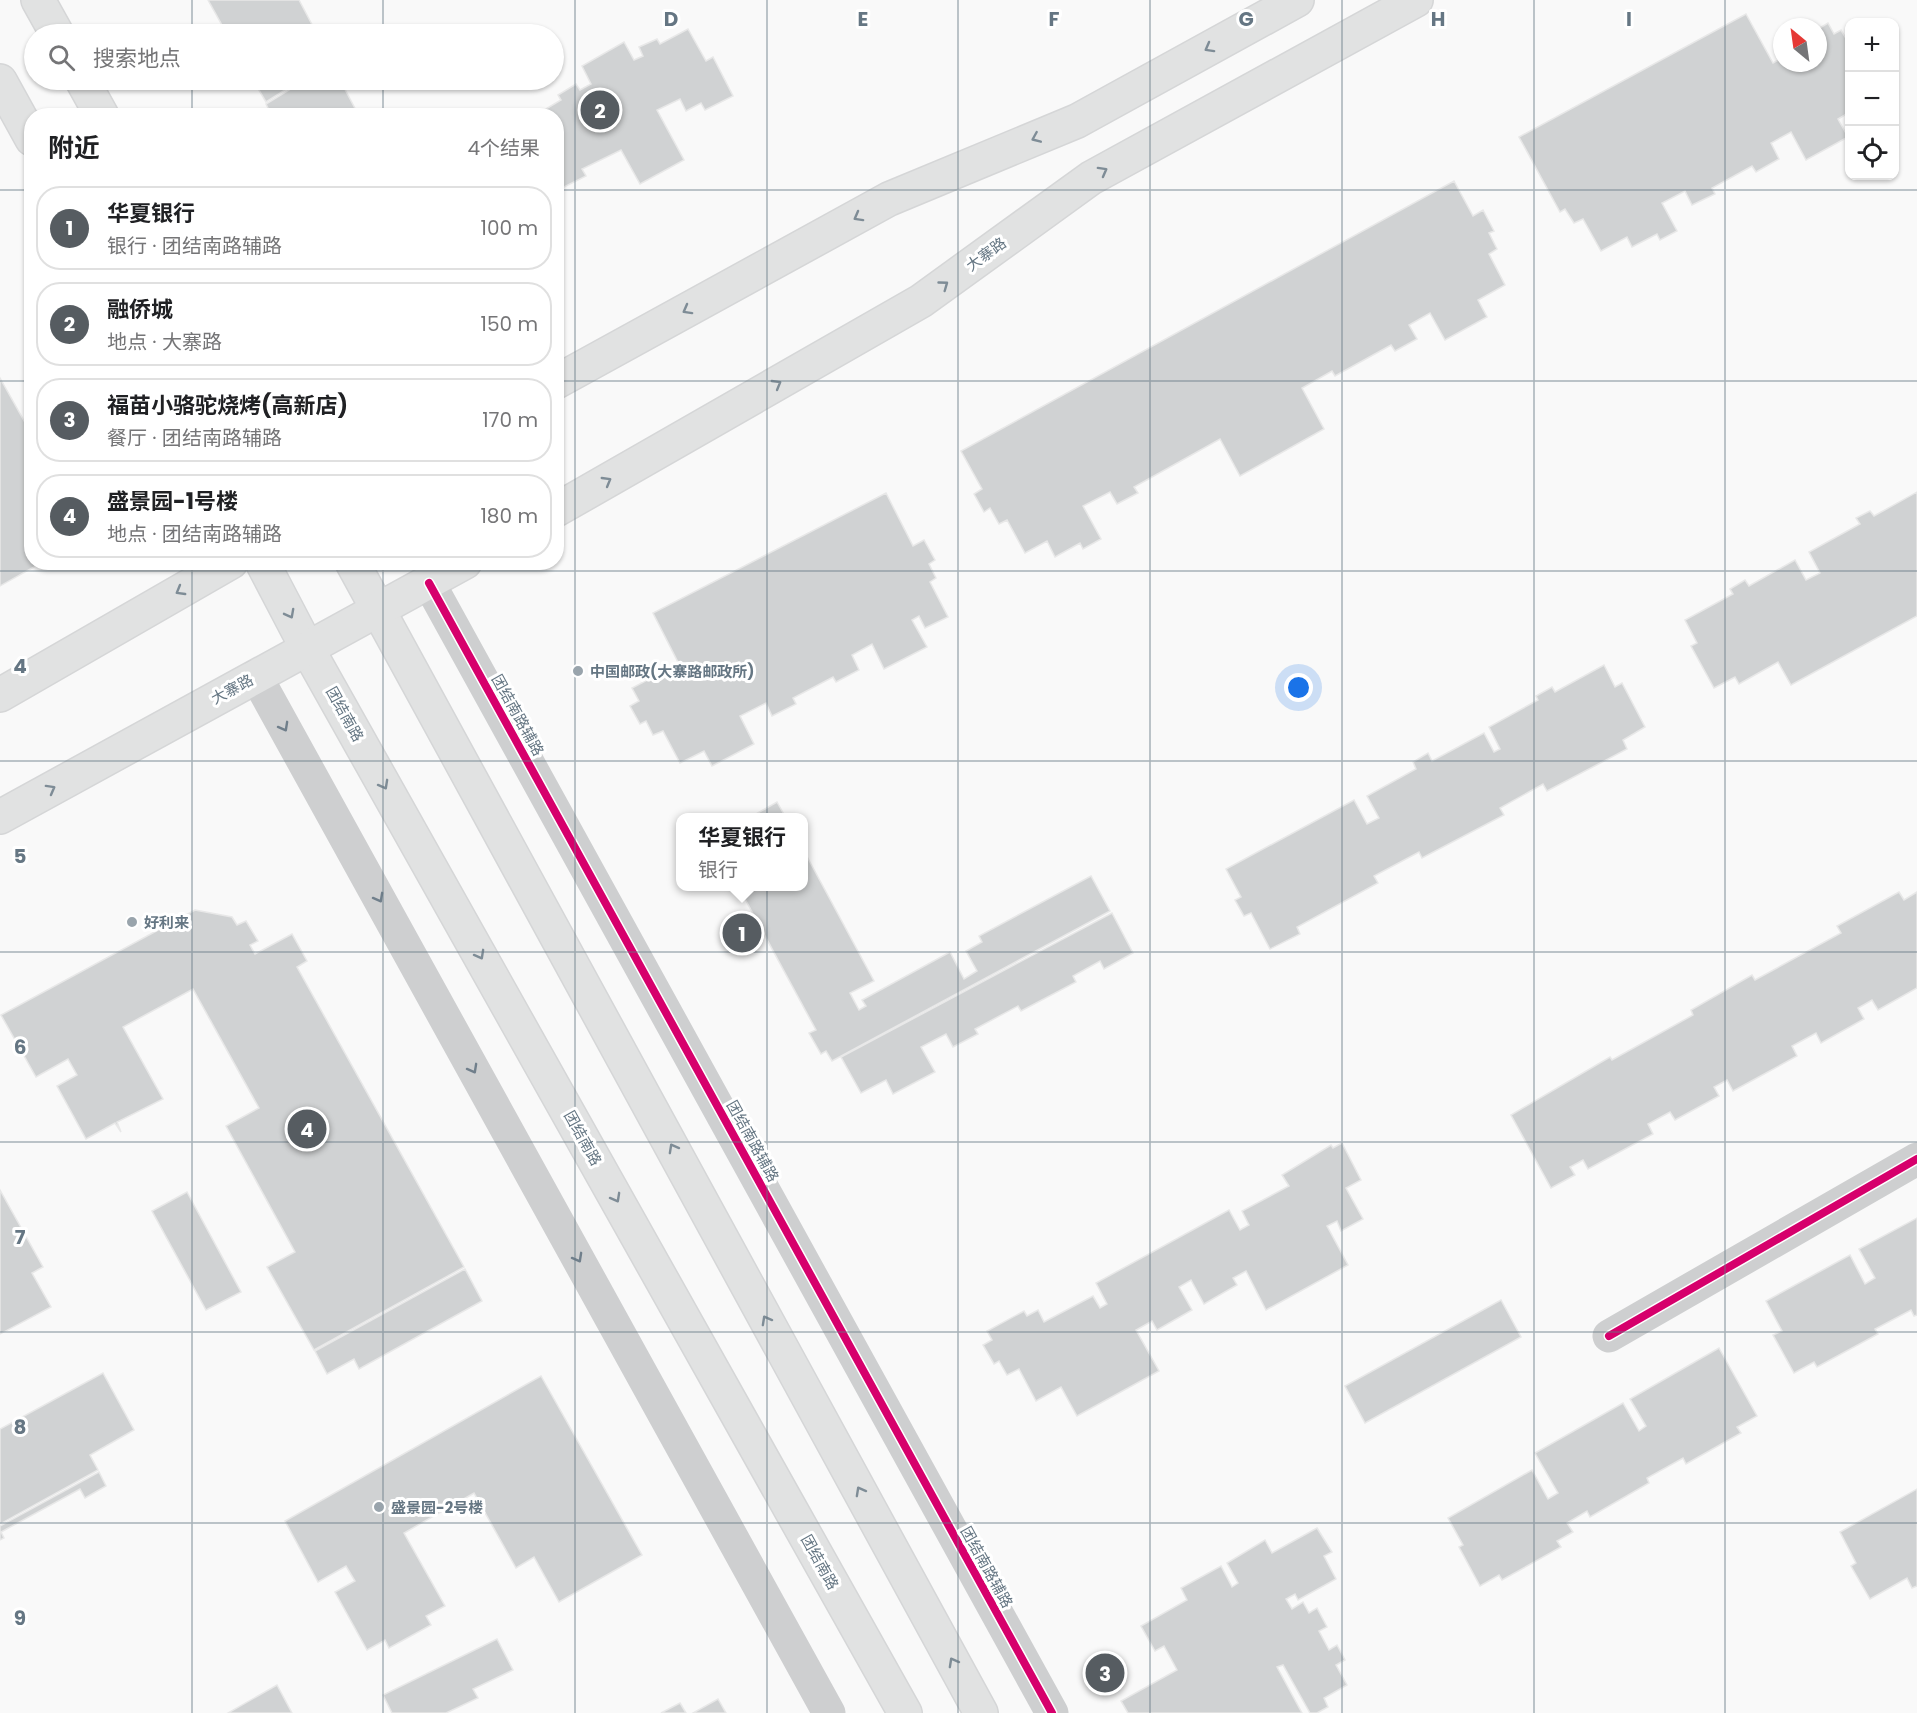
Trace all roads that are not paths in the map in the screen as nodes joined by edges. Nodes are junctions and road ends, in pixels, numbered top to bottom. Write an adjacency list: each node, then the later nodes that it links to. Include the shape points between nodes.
1 (38, 0): 4 (main road)
2 (1297, 0): 9 (main road, one-way to 9, via 1077,121 890,199)
3 (1416, 0): 10 (main road, 大寨路, one-way to 3, via 921,302 1091,178)
4 (51, 24)
5 (0, 81): 8 (main road)
6 (88, 90): 7 (main road)
7 (98, 108)
8 (24, 124)
9 (564, 378)
10 (564, 505)
11 (217, 570): 19 (main road, one-way to 19)
12 (266, 570): 17 (main road, 团结南路, one-way to 17)
13 (356, 570): 16 (main road)
14 (451, 570): 15 (main road, 大寨路)
15 (429, 583): 16 (main road, 大寨路); 26 (street, 团结南路辅路)
16 (379, 611): 17 (main road, 大寨路); 25 (main road, one-way to 16)
17 (308, 648): 18 (main road, 大寨路); 24 (main road, 团结南路, one-way to 24)
18 (256, 676): 20 (main road, 大寨路, one-way to 18); 23 (street, one-way to 23)
19 (0, 695)
20 (0, 817)
21 (1917, 1159): 22 (street)
22 (1609, 1336)
23 (829, 1713)
24 (905, 1713)
25 (981, 1713)
26 (1052, 1713)

